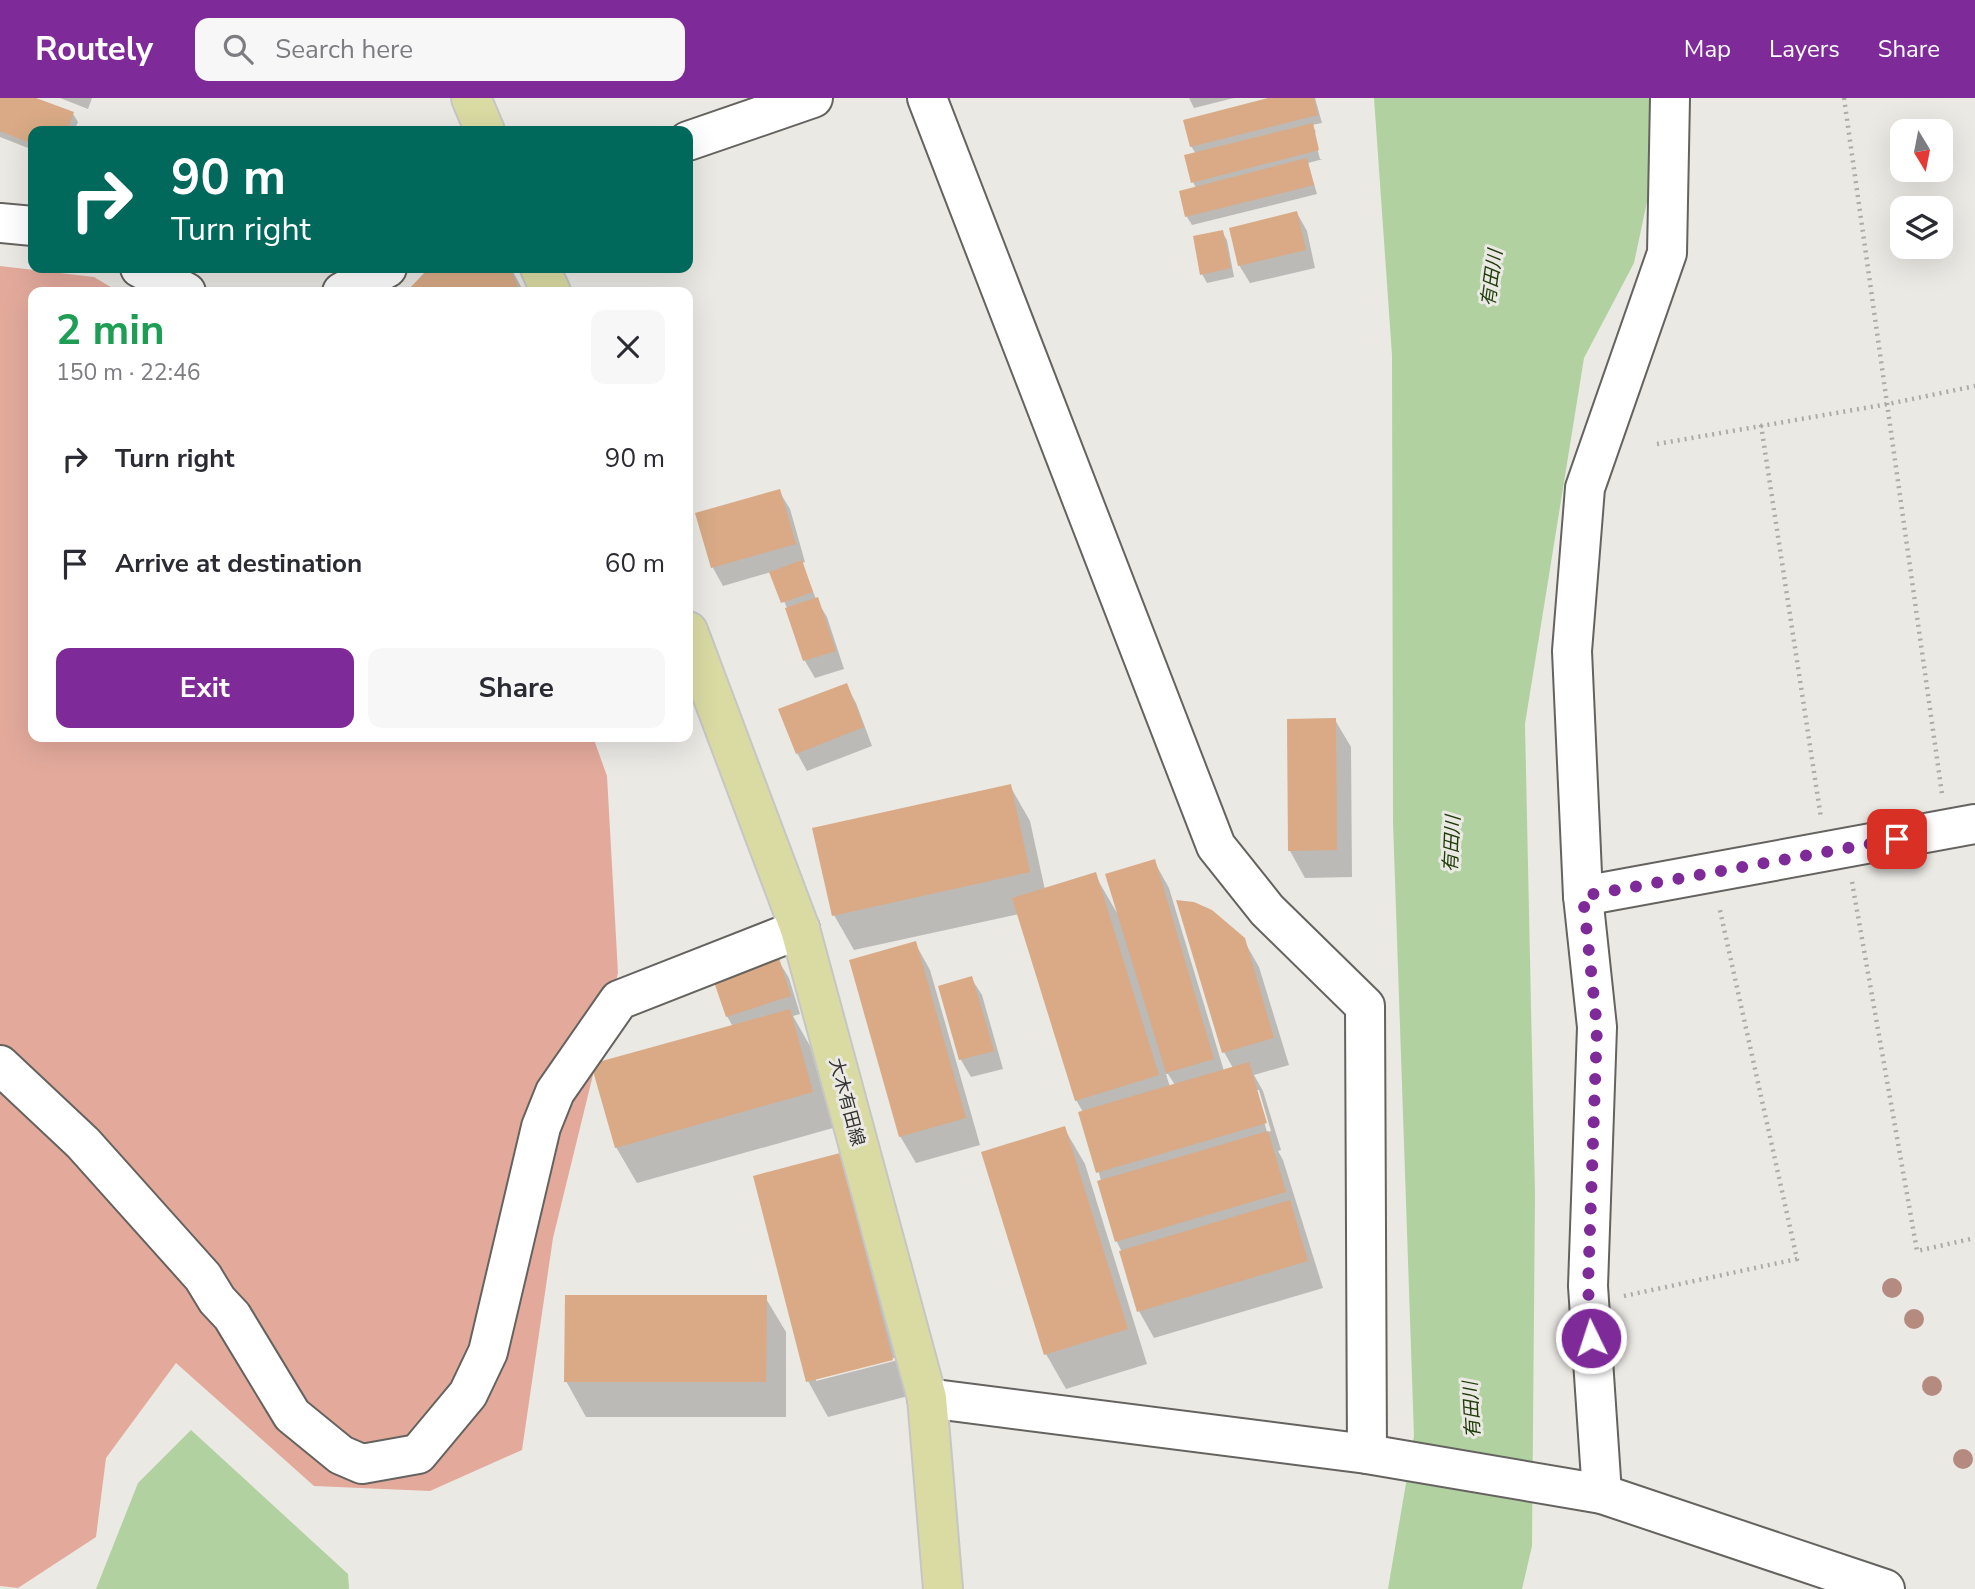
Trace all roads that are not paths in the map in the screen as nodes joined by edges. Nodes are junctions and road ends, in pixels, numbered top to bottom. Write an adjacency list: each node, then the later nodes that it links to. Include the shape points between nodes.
1 (471, 98): 5 (main road)
2 (813, 98): 6 (street)
3 (927, 98): 19 (street, via 1216,846 1267,910 1365,1006)
4 (1670, 98): 15 (street, via 1667,253 1585,488 1572,651)
5 (483, 126)
6 (693, 139)
7 (0, 223): 8 (street)
8 (28, 226)
9 (150, 273): 11 (street)
10 (378, 273): 12 (street)
11 (176, 287)
12 (351, 287)
13 (693, 644): 16 (main road, 大木有田線)
14 (1975, 824): 15 (street)
15 (1583, 896): 20 (street, via 1597,1027 1588,1286)
16 (800, 929): 17 (street, via 619,1000 555,1091 545,1115 488,1352 468,1394 418,1454 362,1464 341,1455 292,1415 203,1276 83,1143); 18 (main road, 大木有田線)
17 (0, 1065)
18 (927, 1398): 19 (street); 21 (main road, 大木有田線)
19 (1367, 1454): 20 (street)
20 (1592, 1493): 22 (street)
21 (943, 1589)
22 (1885, 1589)

